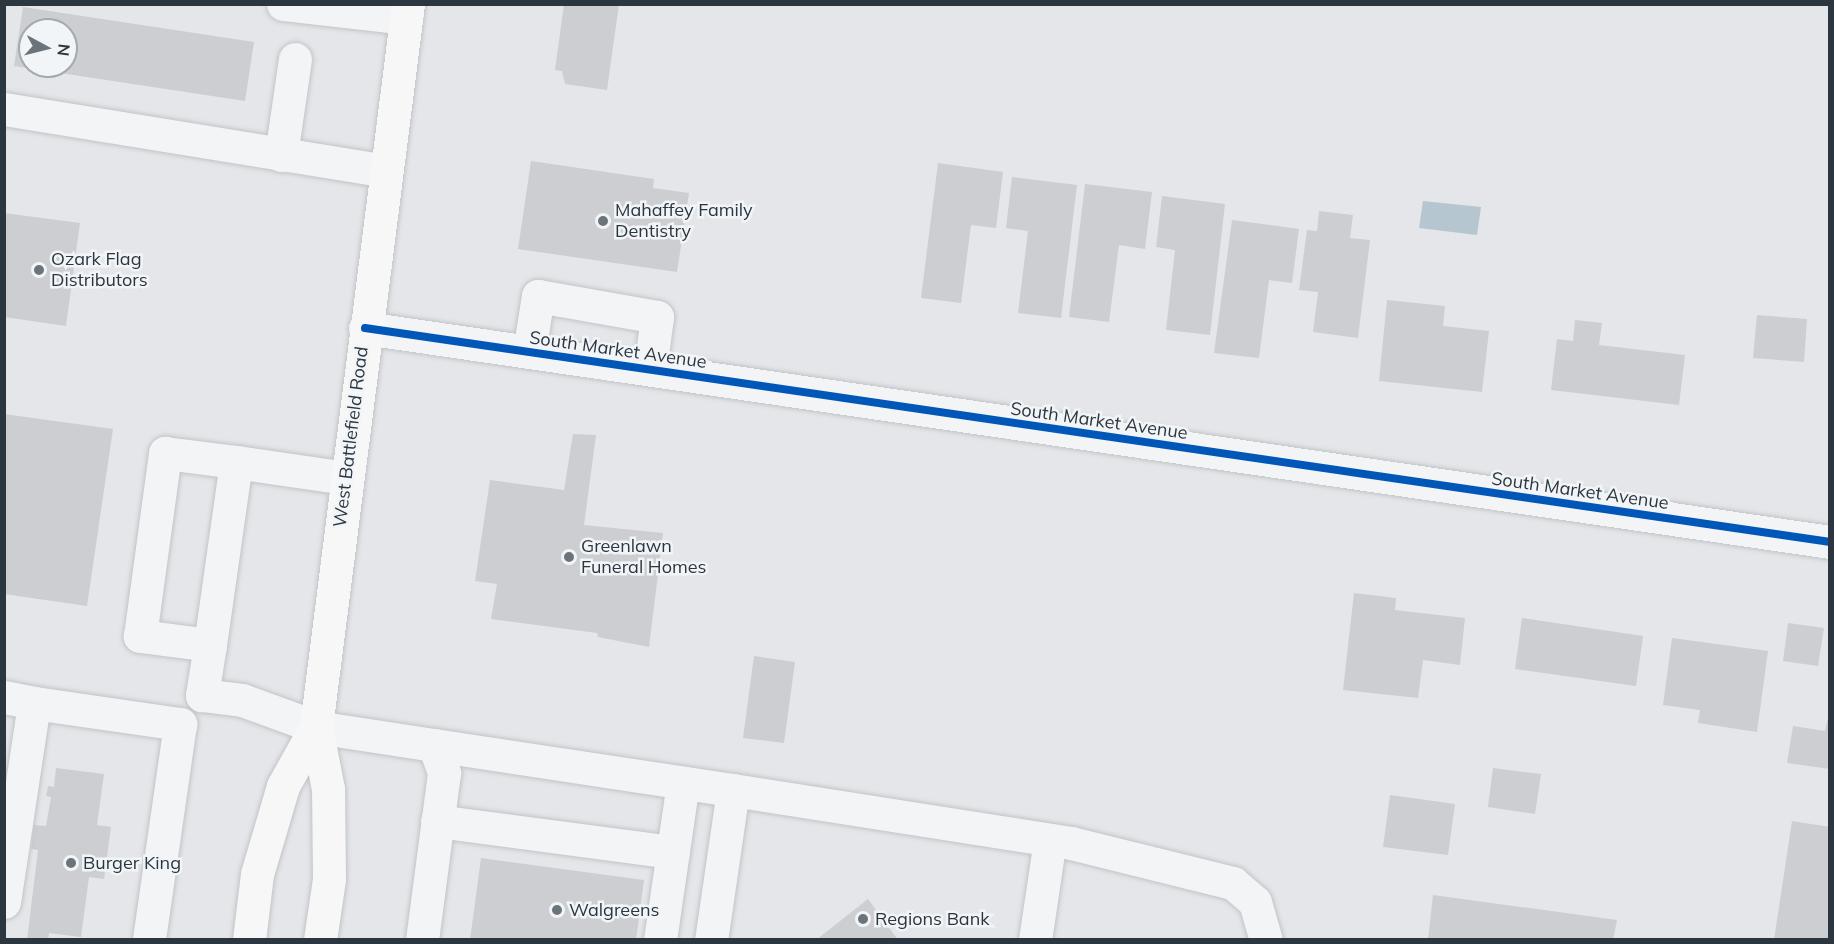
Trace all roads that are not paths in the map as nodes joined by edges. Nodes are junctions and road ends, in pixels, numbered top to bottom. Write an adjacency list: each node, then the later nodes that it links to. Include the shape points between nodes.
1 (283, 4): 2 (street)
2 (407, 11): 6 (main road, West Battlefield Road)
3 (295, 58): 5 (street)
4 (4, 109): 5 (street)
5 (281, 154): 6 (street)
6 (386, 171): 7 (main road, West Battlefield Road)
7 (365, 328): 8 (street, South Market Avenue); 11 (main road, West Battlefield Road)
8 (529, 352): 9 (street, South Market Avenue); 9 (street, via 538,296 657,317)
9 (650, 369): 12 (street, South Market Avenue)
10 (236, 462): 11 (street); 13 (street); 13 (street, via 165,453 140,636)
11 (346, 478): 17 (main road, West Battlefield Road)
12 (1830, 542)
13 (210, 645): 14 (street)
14 (202, 695): 16 (street); 17 (street, via 242,700)
15 (19, 700): 16 (street); 24 (street)
16 (180, 724): 25 (street)
17 (316, 727): 18 (street); 26 (main road, West Battlefield Road, via 283,786 257,874); 27 (main road, West Battlefield Road, via 328,789 329,879)
18 (434, 746): 19 (street); 21 (street, via 444,773)
19 (683, 783): 20 (street); 23 (street)
20 (733, 790): 22 (street); 30 (street)
21 (437, 821): 23 (street); 28 (street)
22 (1050, 840): 31 (street); 32 (street, via 1233,883 1255,902)
23 (673, 852): 29 (street)
24 (4, 902)
25 (149, 939)
26 (249, 939)
27 (320, 939)
28 (422, 939)
29 (660, 939)
30 (711, 939)
31 (1035, 939)
32 (1266, 939)

